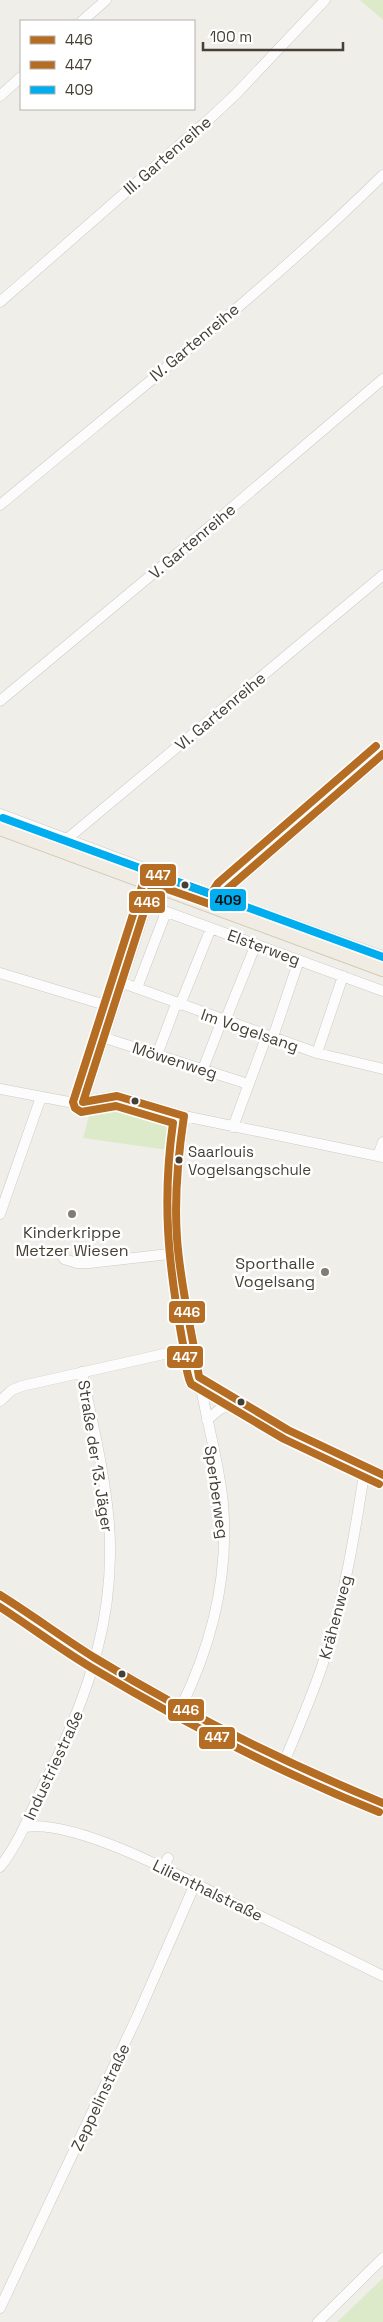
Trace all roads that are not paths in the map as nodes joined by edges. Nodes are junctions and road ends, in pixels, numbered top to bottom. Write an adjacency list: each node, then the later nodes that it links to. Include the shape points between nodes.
1 (106, 0): 3 (street)
2 (325, 0): 7 (street, III. Gartenreihe, via 218,111)
3 (83, 20)
4 (20, 78): 5 (street)
5 (0, 96)
6 (383, 175): 9 (street, IV. Gartenreihe, via 258,289)
7 (0, 302)
8 (383, 379): 11 (street, V. Gartenreihe)
9 (0, 505)
10 (383, 575): 15 (street, VI. Gartenreihe)
11 (0, 701)
12 (383, 754): 17 (street)
13 (0, 814): 15 (street)
14 (0, 827): 15 (main road)
15 (64, 844): 16 (main road)
16 (152, 884): 17 (main road); 18 (street)
17 (218, 902): 22 (street); 24 (main road)
18 (145, 904): 19 (street, Elsterweg); 27 (street)
19 (166, 912): 20 (street, Elsterweg); 28 (street)
20 (211, 928): 21 (street, Elsterweg); 30 (street)
21 (256, 944): 23 (street, Elsterweg); 32 (street)
22 (383, 956)
23 (299, 960): 26 (street, Elsterweg); 33 (street)
24 (383, 968)
25 (0, 973): 31 (street)
26 (343, 976): 29 (street, Elsterweg); 35 (street)
27 (120, 982): 28 (street, Im Vogelsang); 31 (street)
28 (137, 988): 30 (street, Im Vogelsang)
29 (383, 991)
30 (178, 1004): 32 (street, Im Vogelsang); 36 (street)
31 (112, 1007): 34 (street)
32 (224, 1021): 33 (street, Im Vogelsang); 37 (street)
33 (270, 1036): 35 (street, Im Vogelsang); 39 (street)
34 (102, 1037): 36 (street, Möwenweg); 42 (street)
35 (317, 1053): 38 (street, Im Vogelsang)
36 (157, 1055): 37 (street, Möwenweg)
37 (203, 1069): 39 (street, Möwenweg)
38 (383, 1069)
39 (248, 1084): 44 (street)
40 (0, 1089): 41 (street)
41 (41, 1097): 42 (street); 47 (street)
42 (83, 1102): 43 (street, via 118,1096)
43 (184, 1116): 44 (street); 48 (street, Sperberweg, via 176,1180)
44 (233, 1127): 46 (street)
45 (383, 1142): 46 (street)
46 (380, 1156)
47 (0, 1214)
48 (178, 1253): 49 (street, via 77,1263); 50 (street, Sperberweg)
49 (64, 1259)
50 (195, 1347): 51 (street); 52 (street, Sperberweg)
51 (82, 1372): 53 (street, via 22,1386); 59 (street, Straße der 13. Jäger, via 109,1524 110,1582)
52 (200, 1377): 54 (street); 55 (street, Sperberweg)
53 (0, 1400)
54 (238, 1402): 55 (street, via 220,1409); 56 (street)
55 (207, 1420): 60 (street, Sperberweg, via 222,1503 224,1572 210,1640)
56 (365, 1468): 57 (street); 61 (street, Krähenweg, via 337,1619)
57 (383, 1475)
58 (0, 1595): 59 (street)
59 (96, 1658): 60 (street); 63 (street, Industriestraße, via 83,1701)
60 (181, 1706): 61 (street)
61 (285, 1760): 62 (street)
62 (383, 1803)
63 (25, 1827): 65 (street, Industriestraße); 66 (street, Lilienthalstraße, via 36,1826 85,1837)
64 (168, 1858): 66 (street)
65 (0, 1867)
66 (163, 1867): 67 (street, Lilienthalstraße)
67 (195, 1884): 68 (street, Lilienthalstraße); 70 (street, Zeppelinstraße, via 137,2017)
68 (383, 1976)
69 (383, 2258): 71 (street)
70 (0, 2308)
71 (318, 2322)

